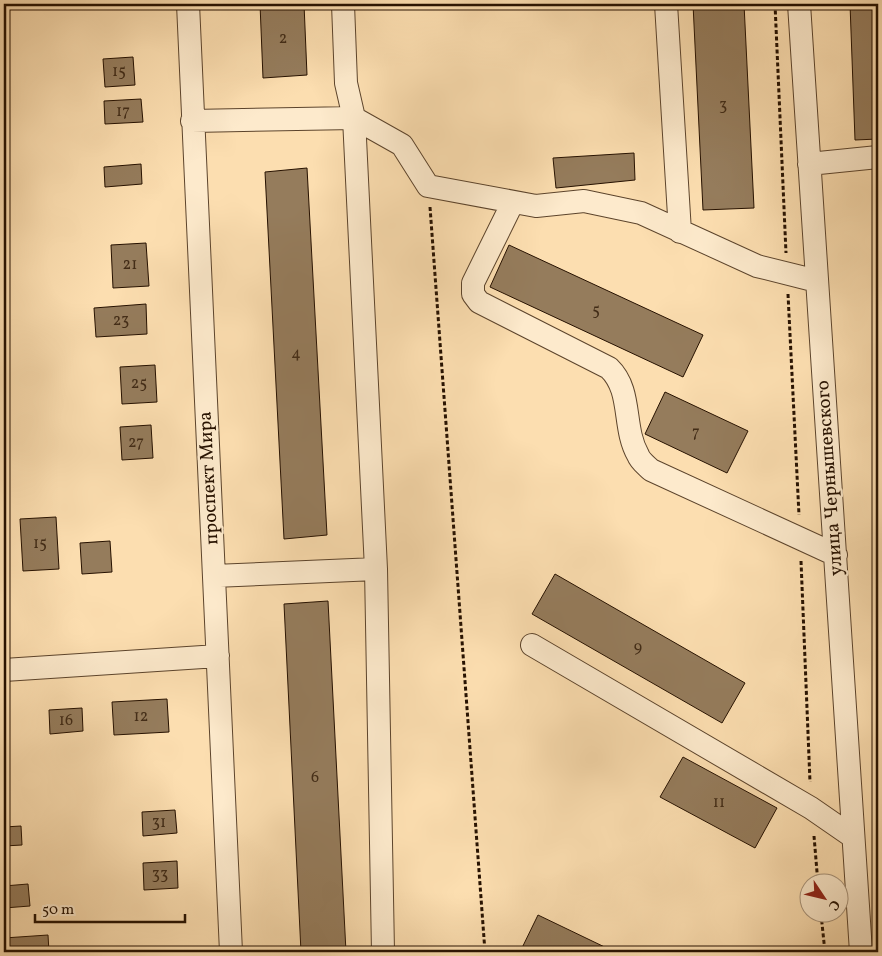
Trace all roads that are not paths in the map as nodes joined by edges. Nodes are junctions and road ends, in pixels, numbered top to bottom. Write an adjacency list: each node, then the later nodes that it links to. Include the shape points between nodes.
1 (188, 4): 6 (street, проспект Мира)
2 (343, 4): 5 (street, via 346,83)
3 (666, 4): 10 (street)
4 (799, 4): 8 (street, улица Чернышевского)
5 (354, 118): 6 (street); 9 (street, via 402,145 428,186); 13 (street)
6 (192, 121): 14 (street, проспект Мира)
7 (878, 157): 8 (street)
8 (809, 164): 11 (street, улица Чернышевского)
9 (513, 202): 10 (street, via 536,206 584,201 641,213); 12 (street, via 473,284 473,294 479,302 609,368 619,378 638,458 651,470)
10 (680, 232): 11 (street, via 757,266)
11 (817, 282): 12 (street, улица Чернышевского)
12 (836, 556): 18 (street, улица Чернышевского)
13 (376, 569): 14 (street); 20 (street)
14 (214, 576): 16 (street, проспект Мира)
15 (532, 645): 18 (street, via 811,808)
16 (218, 656): 17 (street); 19 (street, проспект Мира)
17 (4, 670)
18 (854, 837): 21 (street, улица Чернышевского)
19 (231, 952)
20 (384, 952)
21 (861, 952)

